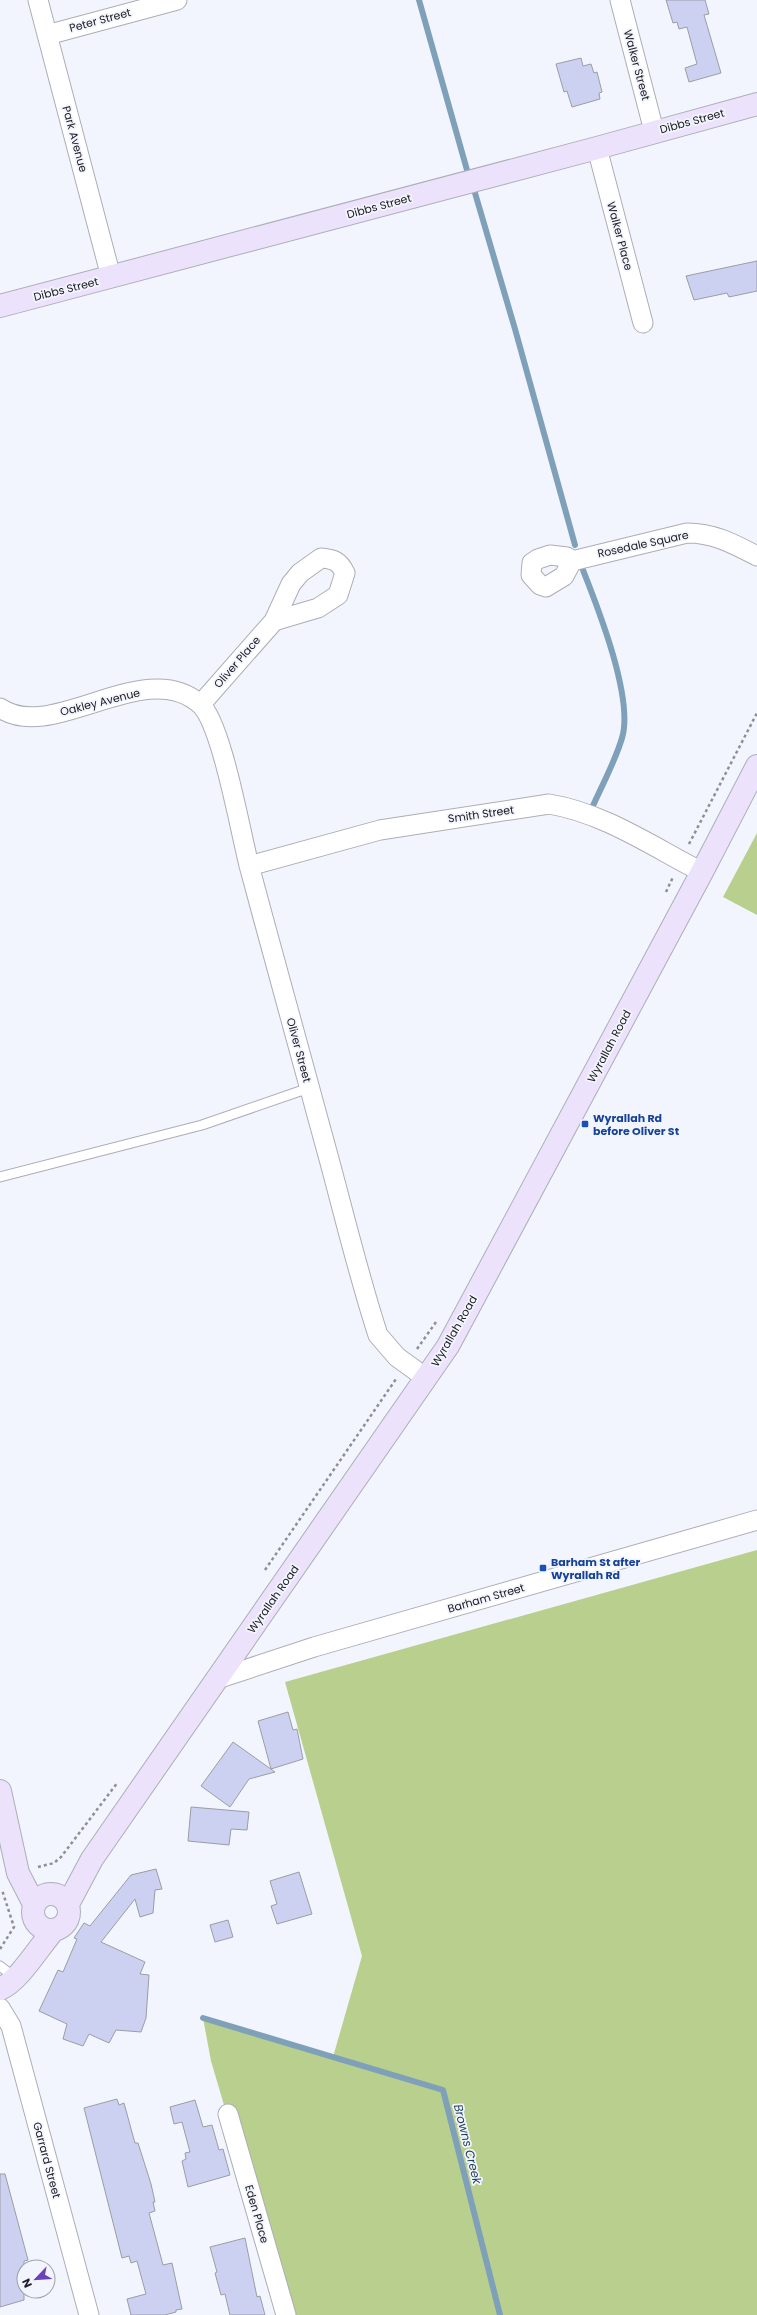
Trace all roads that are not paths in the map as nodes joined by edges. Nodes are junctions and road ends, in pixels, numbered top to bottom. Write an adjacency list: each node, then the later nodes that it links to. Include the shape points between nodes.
1 (38, 0): 4 (street, Park Avenue)
2 (177, 0): 4 (street, Peter Street)
3 (620, 0): 6 (street, Walker Street)
4 (47, 35): 8 (street, Park Avenue)
5 (757, 104): 6 (main road, Dibbs Street)
6 (654, 131): 7 (main road, Dibbs Street)
7 (597, 148): 8 (main road, Dibbs Street); 10 (street, Walker Place)
8 (111, 277): 9 (main road, Dibbs Street)
9 (0, 306)
10 (643, 323)
11 (757, 556): 12 (street, Rosedale Square, via 725,539 703,533 687,533)
12 (572, 561)
13 (274, 621): 14 (street, Oliver Place)
14 (200, 704): 15 (street, Oakley Avenue, via 176,692 156,689 130,692 36,718 8,714); 17 (street, Oliver Street, via 208,714 221,751)
15 (0, 708)
16 (757, 766): 18 (main road, Wyrallah Road)
17 (249, 866): 18 (street, Smith Street, via 380,830 549,804 598,818); 19 (street, Oliver Street)
18 (702, 872): 21 (main road, Wyrallah Road, via 448,1346)
19 (309, 1088): 20 (lane, via 202,1125); 21 (street, Oliver Street, via 378,1335 397,1357)
20 (0, 1177)
21 (426, 1378): 23 (main road, Wyrallah Road)
22 (757, 1520): 23 (street, Barham Street, via 314,1647)
23 (216, 1679): 25 (main road, Wyrallah Road, via 92,1859)
24 (2, 1801): 25 (main road, via 30,1869); 25 (main road, via 18,1873)
25 (50, 1909): 26 (main road, Wyrallah Road, via 19,1972 6,1987 0,1989)
26 (4, 1970)
27 (0, 2008): 29 (street, Garrard Street, via 11,2026)
28 (228, 2114): 30 (street, Eden Place)
29 (89, 2315)
30 (286, 2315)

